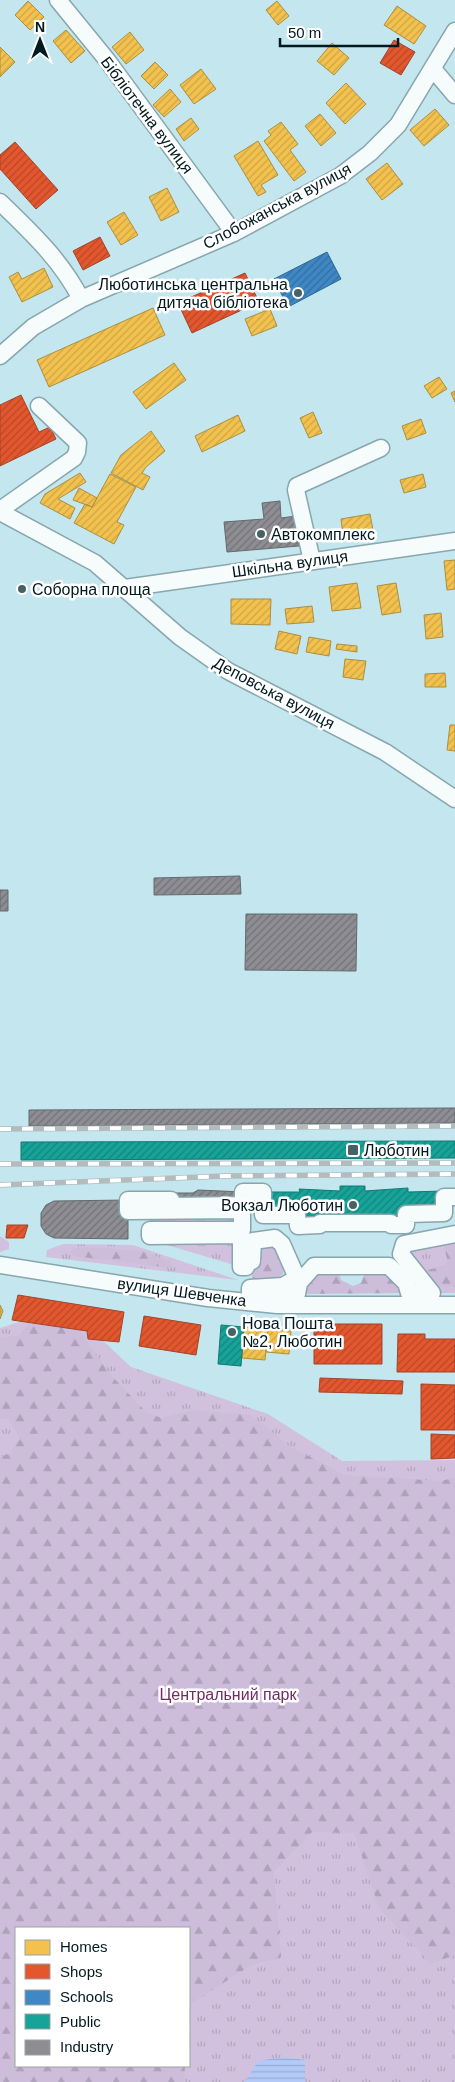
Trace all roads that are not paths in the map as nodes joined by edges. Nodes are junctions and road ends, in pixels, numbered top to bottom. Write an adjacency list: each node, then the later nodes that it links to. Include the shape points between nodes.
1 (58, 0): 6 (street, Бібліотечна вулиця, via 112,67)
2 (455, 31): 3 (street, Слобожанська вулиця)
3 (433, 69): 4 (street); 6 (street, Слобожанська вулиця, via 398,125 370,153 340,176)
4 (455, 95)
5 (0, 202): 7 (street, via 48,249 69,276)
6 (234, 233): 7 (street, Слобожанська вулиця)
7 (81, 299): 8 (street, Слобожанська вулиця, via 33,327)
8 (0, 356)
9 (39, 406): 11 (street, via 78,443 78,452)
10 (381, 448): 13 (street, via 297,486)
11 (0, 511): 14 (street, Деповська вулиця, via 95,563)
12 (455, 541): 13 (street, Шкільна вулиця)
13 (312, 561): 14 (street, Шкільна вулиця)
14 (125, 588): 15 (street, Деповська вулиця, via 180,637 228,671 385,752)
15 (455, 799)
16 (455, 1197): 17 (street, via 444,1197 444,1214 406,1214 406,1225 320,1223 320,1226 298,1226 297,1215 263,1215 263,1192 243,1192 243,1205 171,1206 170,1200 128,1200 128,1211 242,1210 242,1230 150,1230 150,1236 241,1235 241,1267 252,1261 253,1241 275,1238 282,1244 296,1278 283,1286 250,1288 250,1293 297,1294 299,1284 314,1266 389,1266 406,1283 409,1293 432,1293 401,1254 401,1247)
17 (455, 1234)
18 (0, 1265): 19 (street, вулиця Шевченка, via 208,1298 277,1305)
19 (455, 1305)

